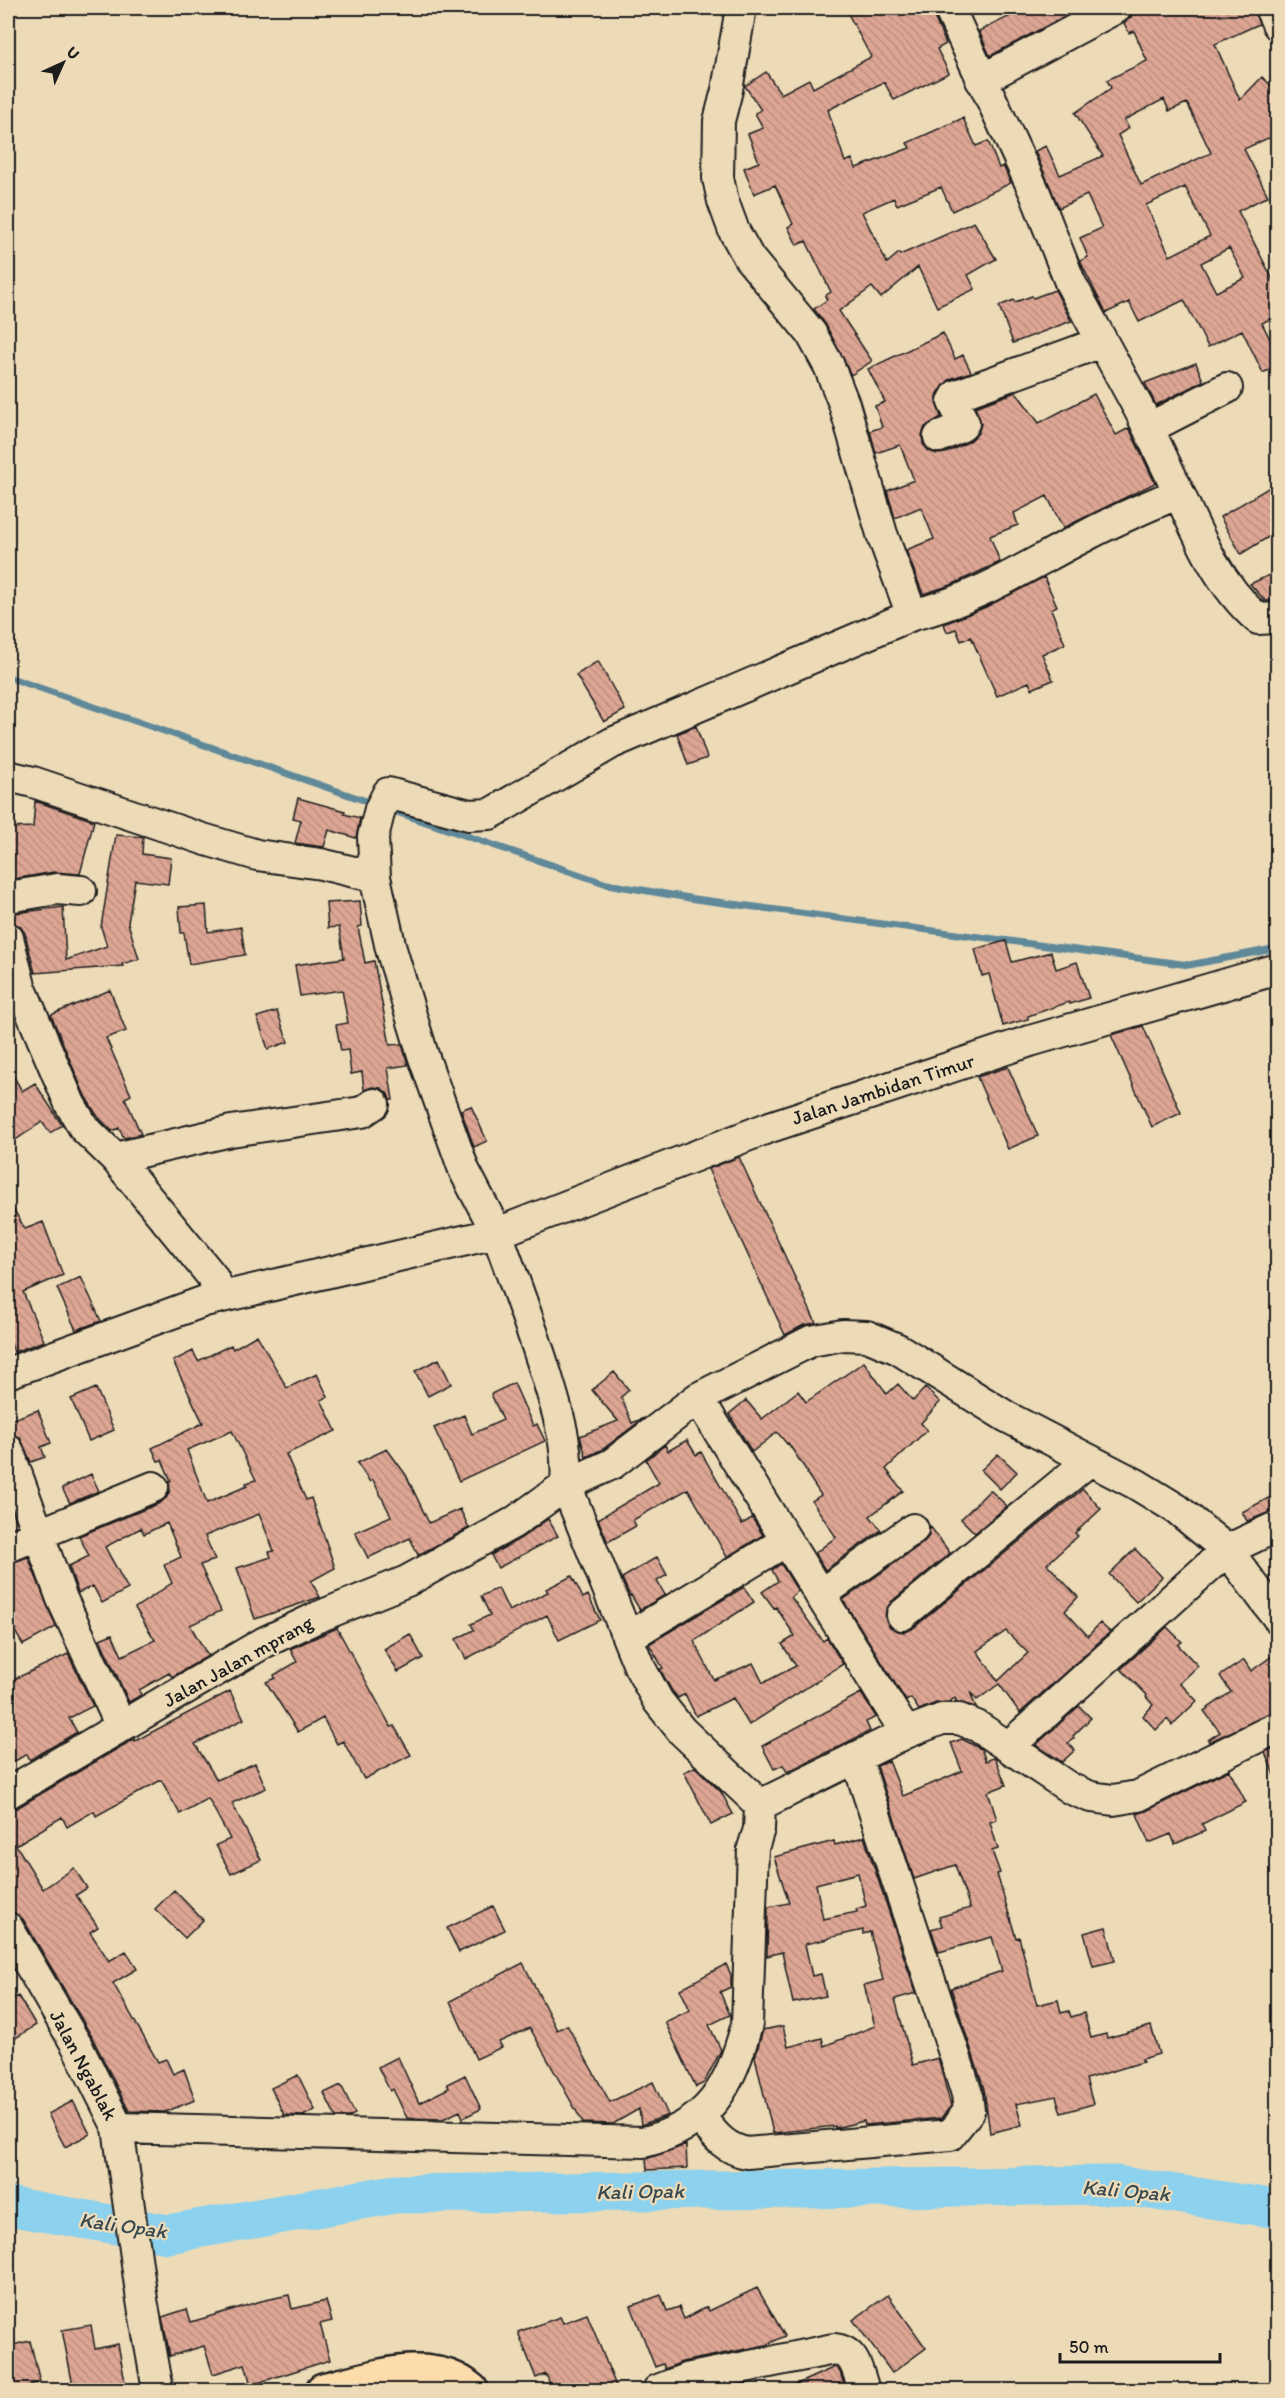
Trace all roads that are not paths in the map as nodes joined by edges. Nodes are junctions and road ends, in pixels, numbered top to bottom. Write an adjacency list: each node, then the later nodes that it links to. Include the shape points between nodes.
1 (741, 8): 12 (street, via 719,121 718,178 723,201 749,258 811,333 829,366)
2 (950, 8): 6 (street)
3 (1116, 8): 6 (street)
4 (1270, 8): 5 (street)
5 (1278, 25)
6 (981, 80): 7 (street, via 1035,194 1070,282)
7 (1102, 342): 9 (street); 10 (street, via 957,395 953,402 964,423)
8 (1227, 388): 9 (street)
9 (1149, 428): 11 (street)
10 (939, 437)
11 (1179, 493): 12 (street, via 1086,535 1028,568 933,610); 13 (street, via 1204,549 1241,605 1258,619)
12 (912, 615): 15 (street, via 612,743 490,814 469,815 388,793 373,837)
13 (1278, 618)
14 (8, 776): 15 (street, via 257,855)
15 (375, 877): 22 (street, via 391,949 423,1055 464,1170)
16 (81, 891): 17 (street, via 57,889)
17 (8, 897)
18 (8, 938): 21 (street, via 20,986 70,1104 84,1128)
19 (1278, 969): 22 (street, Jalan Jambidan Timur, via 1030,1041 770,1127)
20 (374, 1104): 21 (street, via 362,1112 231,1131)
21 (115, 1158): 23 (street)
22 (496, 1233): 23 (street, Jalan Jambidan Timur); 28 (street, via 560,1418 568,1462)
23 (224, 1296): 24 (street, Jalan Jambidan Timur)
24 (11, 1364)
25 (698, 1398): 27 (street, Jalan Jalan mprang, via 810,1341 843,1335 867,1336 898,1349 1007,1417); 28 (street, Jalan Jalan mprang, via 612,1464); 33 (street)
26 (8, 1450): 32 (street)
27 (1090, 1460): 35 (street, Jalan Jalan mprang, via 1177,1509); 37 (street)
28 (566, 1485): 39 (street); 40 (street, Jalan Jalan mprang, via 513,1523 442,1563 265,1642)
29 (153, 1487): 32 (street)
30 (1278, 1526): 35 (street)
31 (913, 1529): 36 (street)
32 (39, 1535): 34 (street); 40 (street, via 66,1608)
33 (786, 1540): 36 (street); 39 (street)
34 (8, 1547)
35 (1227, 1550): 38 (street, Jalan Jalan mprang); 43 (street)
36 (820, 1595): 42 (street)
37 (902, 1616)
38 (1278, 1618)
39 (628, 1637): 46 (street, via 658,1701 682,1731)
40 (122, 1726): 45 (street, Jalan Jalan mprang)
41 (1278, 1727): 43 (street, via 1138,1796 1113,1800 1071,1789)
42 (906, 1733): 43 (street, via 942,1719 959,1719); 44 (street)
43 (1008, 1747)
44 (856, 1757): 46 (street); 48 (street, via 957,2062 969,2111 950,2135 747,2153 733,2151)
45 (8, 1793)
46 (760, 1805): 48 (street, via 753,1848 747,2024 726,2082)
47 (8, 1928): 49 (street, Jalan Ngablak, via 76,2044)
48 (700, 2117): 49 (street, via 674,2133 644,2142)
49 (118, 2128): 50 (street, Jalan Ngablak)
50 (158, 2391)
51 (323, 2391): 52 (main road, via 401,2372 434,2373)
52 (471, 2391)
53 (658, 2391): 54 (street, via 686,2379 834,2349 849,2354)
54 (864, 2391)

